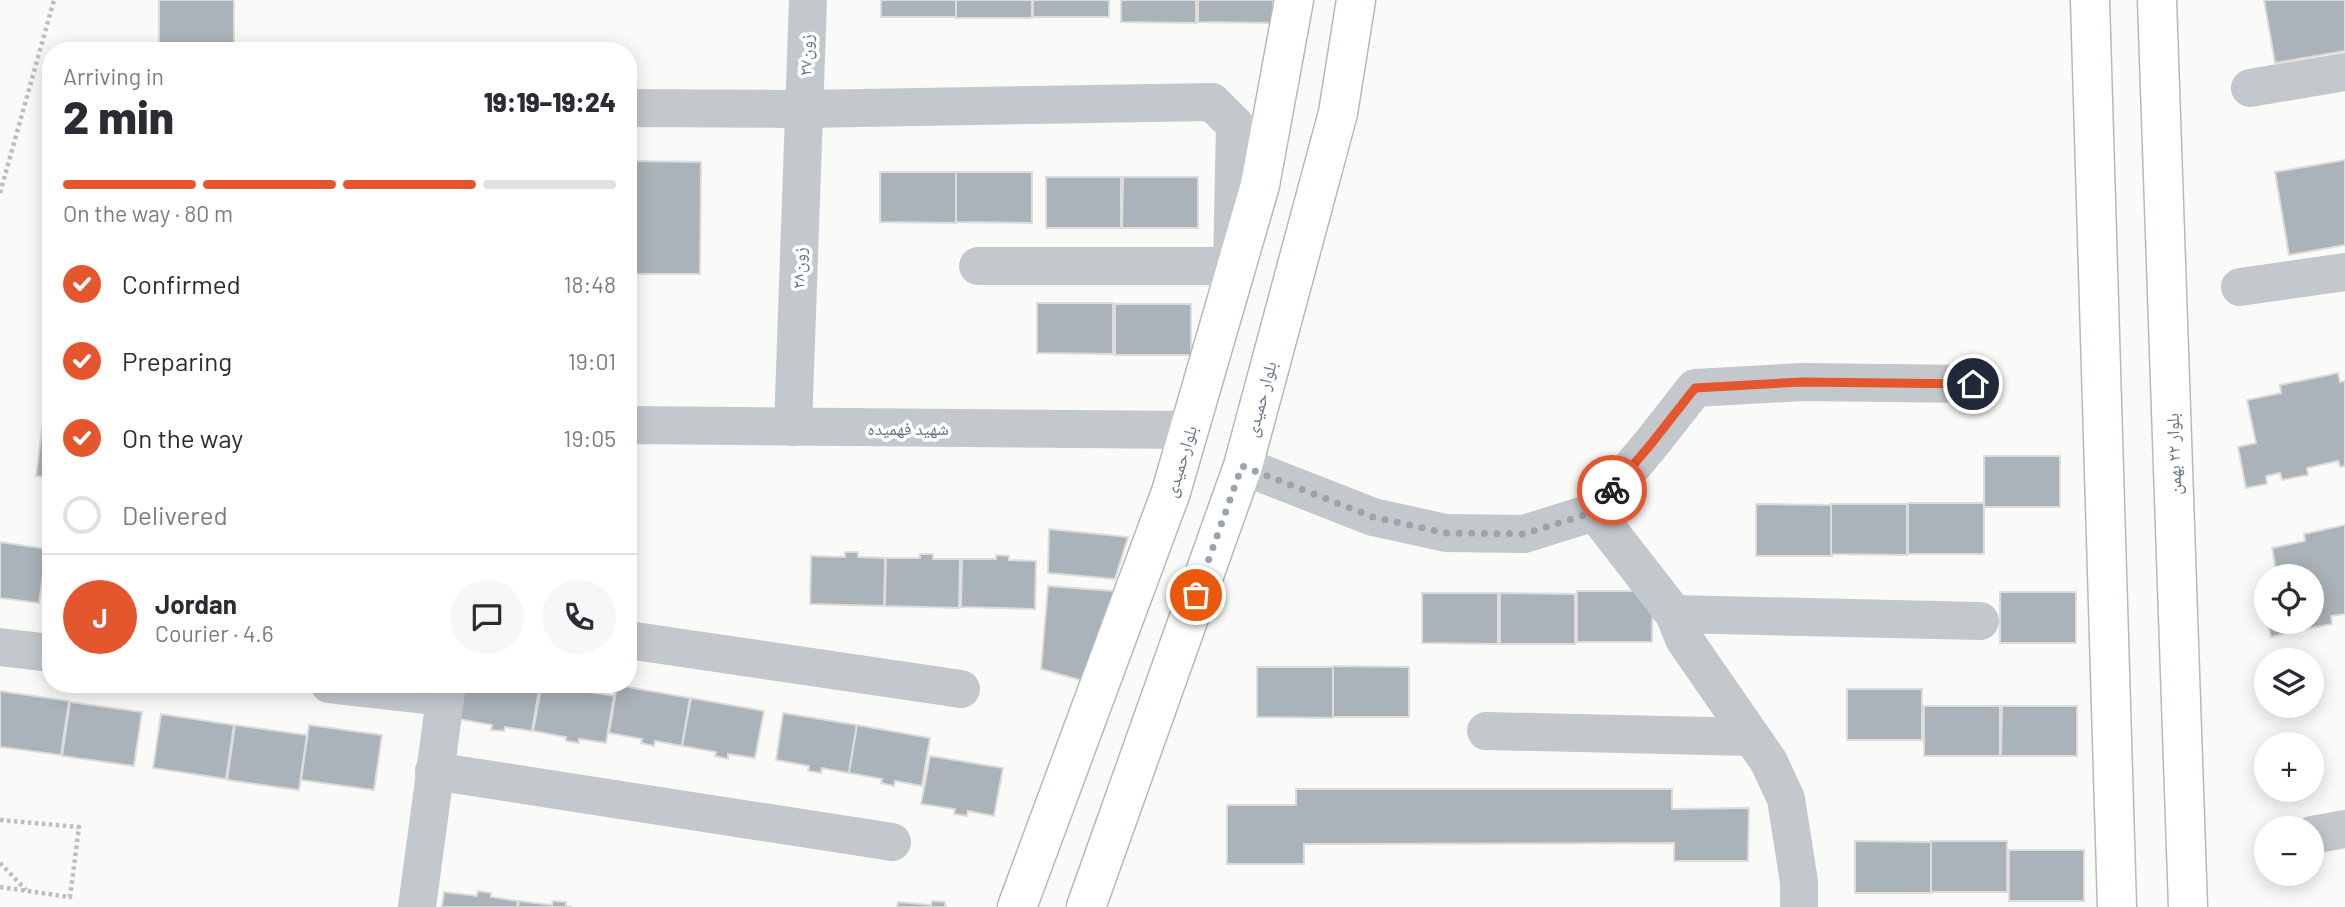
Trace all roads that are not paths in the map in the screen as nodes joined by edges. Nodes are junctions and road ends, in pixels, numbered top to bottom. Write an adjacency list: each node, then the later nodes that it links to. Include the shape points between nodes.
1 (808, 0): 9 (street, زون۲۷)
2 (1294, 0): 16 (street, بلوارحمیدی, via 1260,185)
3 (1356, 0): 17 (street, بلوار حمیدی, via 1338,113)
4 (2090, 0): 36 (street)
5 (2157, 0): 37 (street, بلوار ۲۲ بهمن)
6 (2345, 72): 7 (street)
7 (2250, 88)
8 (637, 108): 9 (street)
9 (803, 109): 10 (street, via 1212,102 1235,125 1232,266); 15 (street, زون۲۸)
10 (978, 266)
11 (2345, 272): 12 (street)
12 (2240, 287)
13 (1973, 384): 18 (street, via 1802,382 1695,388)
14 (637, 425): 15 (street, شهید فهمیده)
15 (793, 427): 16 (street, شهید فهمیده)
16 (1189, 430): 33 (street, بلوارحمیدی, via 1171,492)
17 (1242, 466): 18 (street, via 1373,517 1446,533 1524,534); 34 (street, بلوار حمیدی)
18 (1594, 511): 19 (street)
19 (1674, 614): 20 (street); 27 (street, via 1684,639)
20 (1980, 621)
21 (637, 641): 24 (street)
22 (0, 647): 23 (street)
23 (42, 652)
24 (961, 689)
25 (446, 693): 28 (street)
26 (1486, 732): 27 (street)
27 (1751, 737): 35 (street, via 1786,799)
28 (434, 771): 31 (street); 32 (street)
29 (2345, 829): 30 (street)
30 (2324, 833)
31 (892, 842)
32 (417, 907)
33 (1017, 907)
34 (1086, 907)
35 (1800, 907)
36 (2117, 907)
37 (2188, 907)

